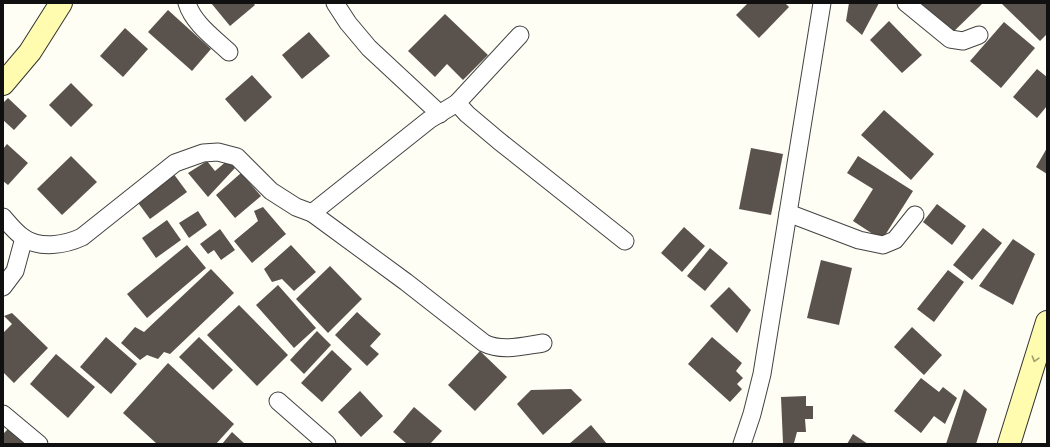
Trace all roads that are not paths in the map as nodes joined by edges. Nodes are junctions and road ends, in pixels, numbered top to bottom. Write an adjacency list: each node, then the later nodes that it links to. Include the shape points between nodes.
1 (61, 3): 9 (main road, via 30,52)
2 (187, 3): 8 (street, via 191,14)
3 (335, 3): 11 (street, via 369,48)
4 (822, 3): 13 (street)
5 (906, 3): 7 (street, via 950,39 963,41)
6 (520, 35): 10 (street)
7 (980, 35)
8 (229, 52)
9 (3, 84)
10 (457, 103): 11 (street); 17 (street, via 498,141)
11 (440, 114): 12 (street)
12 (312, 213): 16 (street, via 296,207 271,191 237,157 218,152 203,153 175,163 82,237 46,245); 20 (street, via 484,343 504,348)
13 (788, 213): 14 (street, via 859,240 883,245 896,240); 25 (street, via 762,374)
14 (915, 214)
15 (3, 218): 16 (street)
16 (24, 238): 18 (street, via 15,271)
17 (625, 242)
18 (3, 287)
19 (1047, 322): 26 (main road, one-way to 26)
20 (543, 343)
21 (278, 401): 24 (street)
22 (3, 414): 23 (street)
23 (39, 444)
24 (327, 444)
25 (742, 444)
26 (1009, 444)

